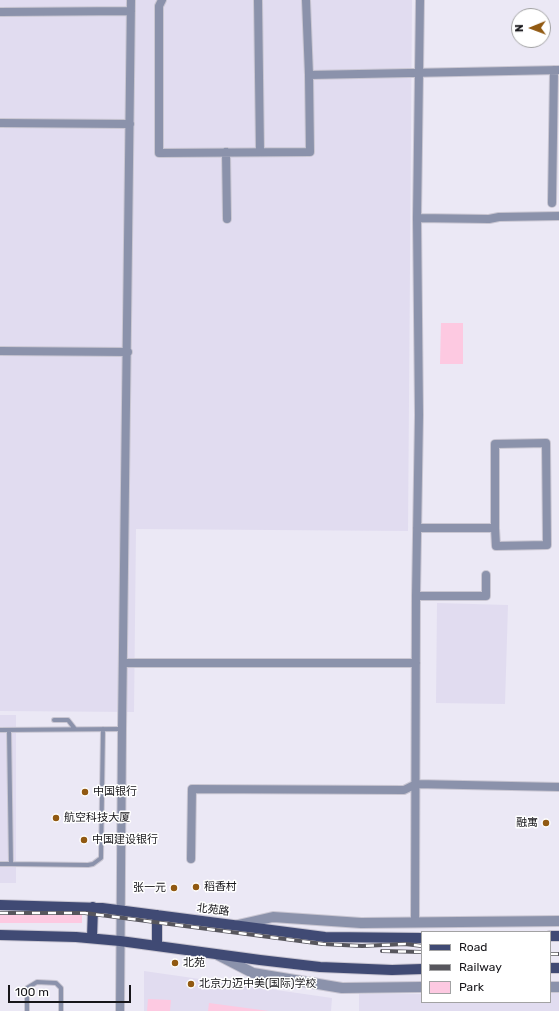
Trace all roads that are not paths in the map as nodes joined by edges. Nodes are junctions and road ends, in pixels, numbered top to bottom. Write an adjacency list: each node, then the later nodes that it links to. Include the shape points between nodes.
1 (131, 0): 6 (street)
2 (162, 0): 14 (street, via 158,6 160,153)
3 (258, 0): 15 (street)
4 (306, 0): 10 (street)
5 (420, 0): 9 (street)
6 (131, 11): 7 (street); 13 (street)
7 (0, 12)
8 (556, 70): 9 (street); 11 (street)
9 (419, 74): 10 (street); 18 (street)
10 (309, 75): 15 (street, via 310,152)
11 (556, 84): 16 (street)
12 (0, 123): 13 (street)
13 (130, 124): 21 (street)
14 (226, 152): 15 (street); 19 (street)
15 (260, 152)
16 (552, 203)
17 (559, 216): 18 (street, via 489,219)
18 (417, 218): 22 (street)
19 (227, 219)
20 (0, 351): 21 (street)
21 (128, 352): 26 (street)
22 (417, 528): 23 (street); 25 (street)
23 (495, 528): 23 (street, via 496,546 547,545 546,443 495,444)
24 (486, 575): 25 (street, via 486,596)
25 (416, 596): 27 (street)
26 (123, 663): 27 (street); 31 (street)
27 (416, 663): 34 (street)
28 (54, 720): 29 (lane, via 68,720)
29 (75, 729): 30 (lane); 33 (lane)
30 (103, 729): 31 (lane); 38 (lane, via 101,858 88,865)
31 (122, 729): 41 (street)
32 (0, 730): 33 (lane)
33 (9, 730): 38 (lane)
34 (416, 784): 35 (street); 36 (street, via 404,790 192,789); 44 (street)
35 (559, 787)
36 (191, 859)
37 (0, 864): 38 (lane)
38 (11, 864)
39 (0, 905): 40 (main road, 北苑路)
40 (93, 907): 41 (main road, 北苑路); 47 (main road)
41 (120, 910): 42 (main road, 北苑路); 49 (street)
42 (157, 915): 45 (main road, 北苑路); 50 (main road)
43 (559, 921): 44 (street)
44 (415, 922): 45 (street, via 361,923 273,917)
45 (238, 926): 48 (main road, 北苑路, via 325,936)
46 (0, 935): 47 (main road)
47 (92, 938): 49 (main road)
48 (421, 938)
49 (120, 941): 50 (main road); 56 (street)
50 (157, 946): 51 (main road)
51 (216, 954): 52 (main road, via 320,967); 53 (street, via 253,973 342,988)
52 (421, 969)
53 (421, 988)
54 (27, 1011): 55 (lane, via 28,988 37,982 56,983 61,988)
55 (61, 1011)
56 (120, 1011)

